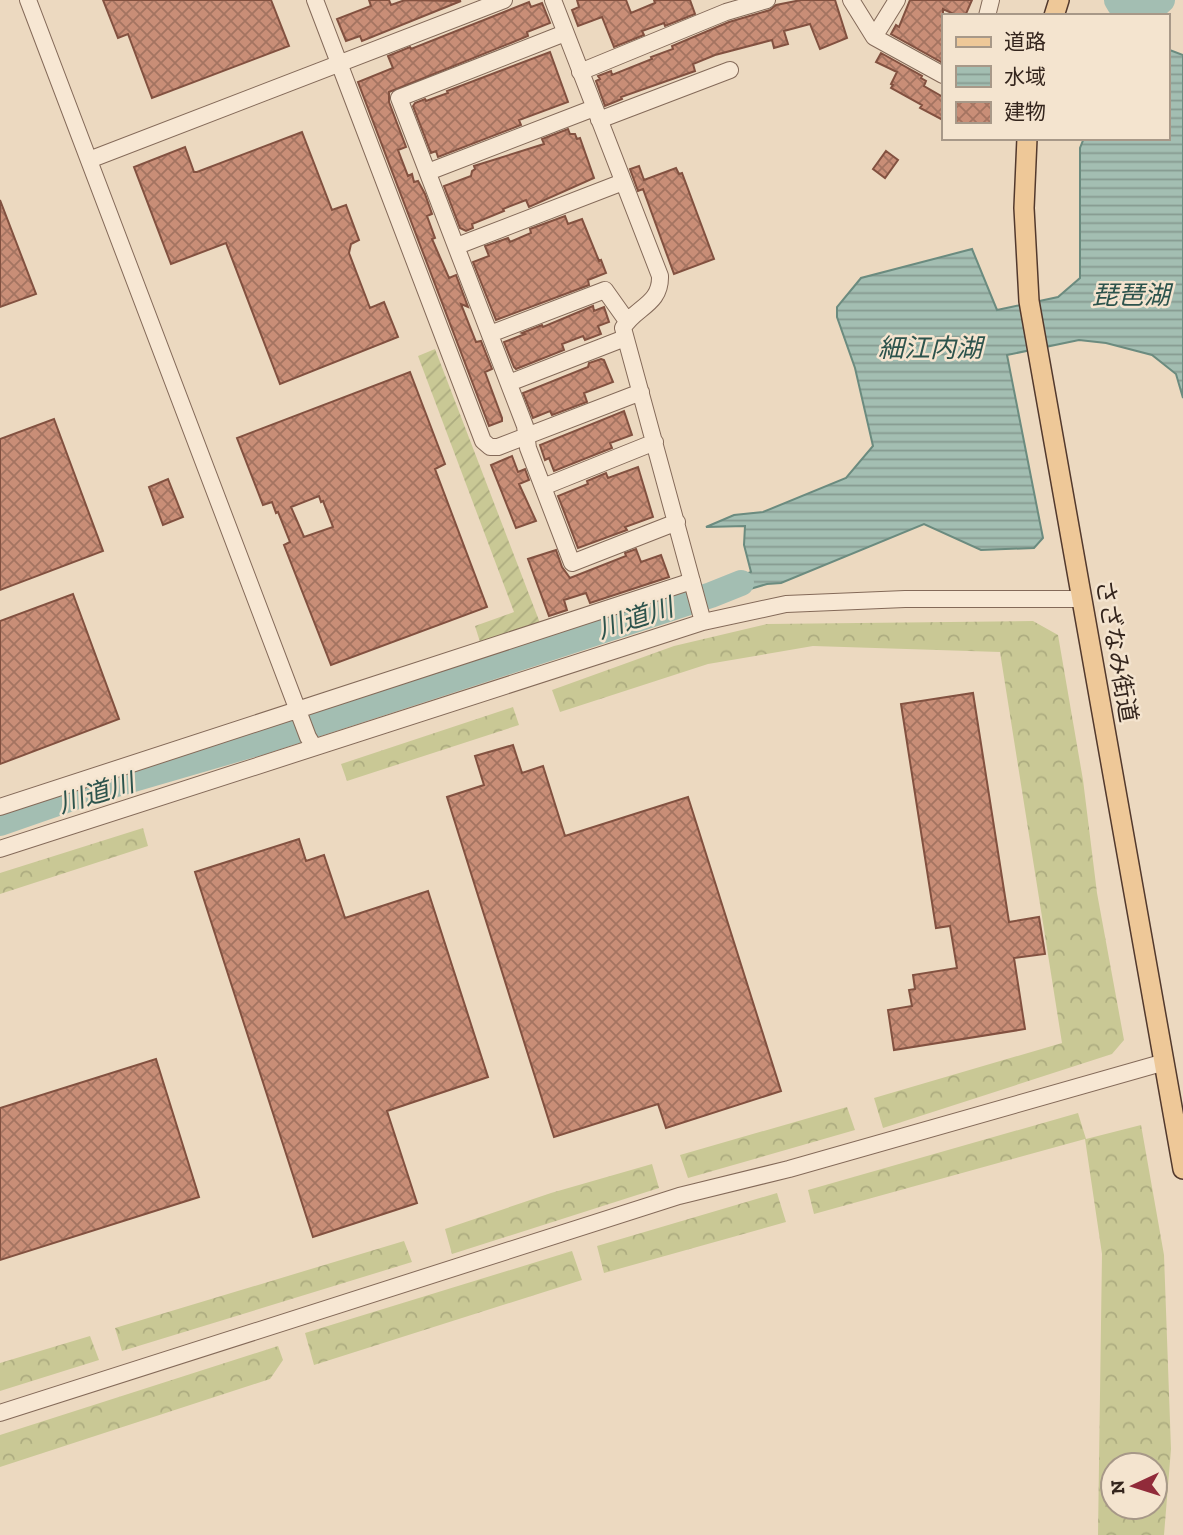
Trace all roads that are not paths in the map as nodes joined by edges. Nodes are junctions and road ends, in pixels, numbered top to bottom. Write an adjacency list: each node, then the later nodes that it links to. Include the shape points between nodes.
1 (28, 0): 17 (street)
2 (315, 0): 11 (street)
3 (504, 0): 11 (street)
4 (553, 0): 9 (street)
5 (766, 0): 8 (street)
6 (851, 0): 10 (street)
7 (897, 0): 10 (street)
8 (724, 6): 13 (street)
9 (565, 33): 13 (street); 18 (street, via 399,98)
10 (874, 37): 14 (street)
11 (339, 63): 17 (street); 25 (street, via 483,441 498,447)
12 (730, 70): 15 (street)
13 (580, 72): 15 (street)
14 (942, 74)
15 (596, 114): 18 (street); 19 (street)
16 (1027, 140): 30 (main road, さざなみ街道, via 1024,208 1029,301)
17 (89, 160): 32 (street)
18 (428, 172): 20 (street)
19 (623, 182): 20 (street); 21 (street, via 660,280 655,297)
20 (457, 246): 22 (street)
21 (626, 330): 22 (street, via 605,290); 23 (street); 24 (street)
22 (490, 334): 23 (street)
23 (509, 383): 25 (street)
24 (641, 392): 25 (street); 26 (street)
25 (527, 437): 27 (street)
26 (654, 442): 27 (street); 28 (street)
27 (543, 487): 28 (street, via 572,563)
28 (677, 522): 29 (street)
29 (693, 584): 31 (street); 32 (street)
30 (1083, 599): 31 (street, via 786,604); 36 (main road, さざなみ街道)
31 (701, 616): 33 (street)
32 (300, 712): 33 (street); 34 (street)
33 (311, 742): 35 (street)
34 (0, 807)
35 (0, 849)
36 (1165, 1062): 37 (main road, さざなみ街道); 38 (street, via 667,1200)
37 (1183, 1170)
38 (0, 1413)

